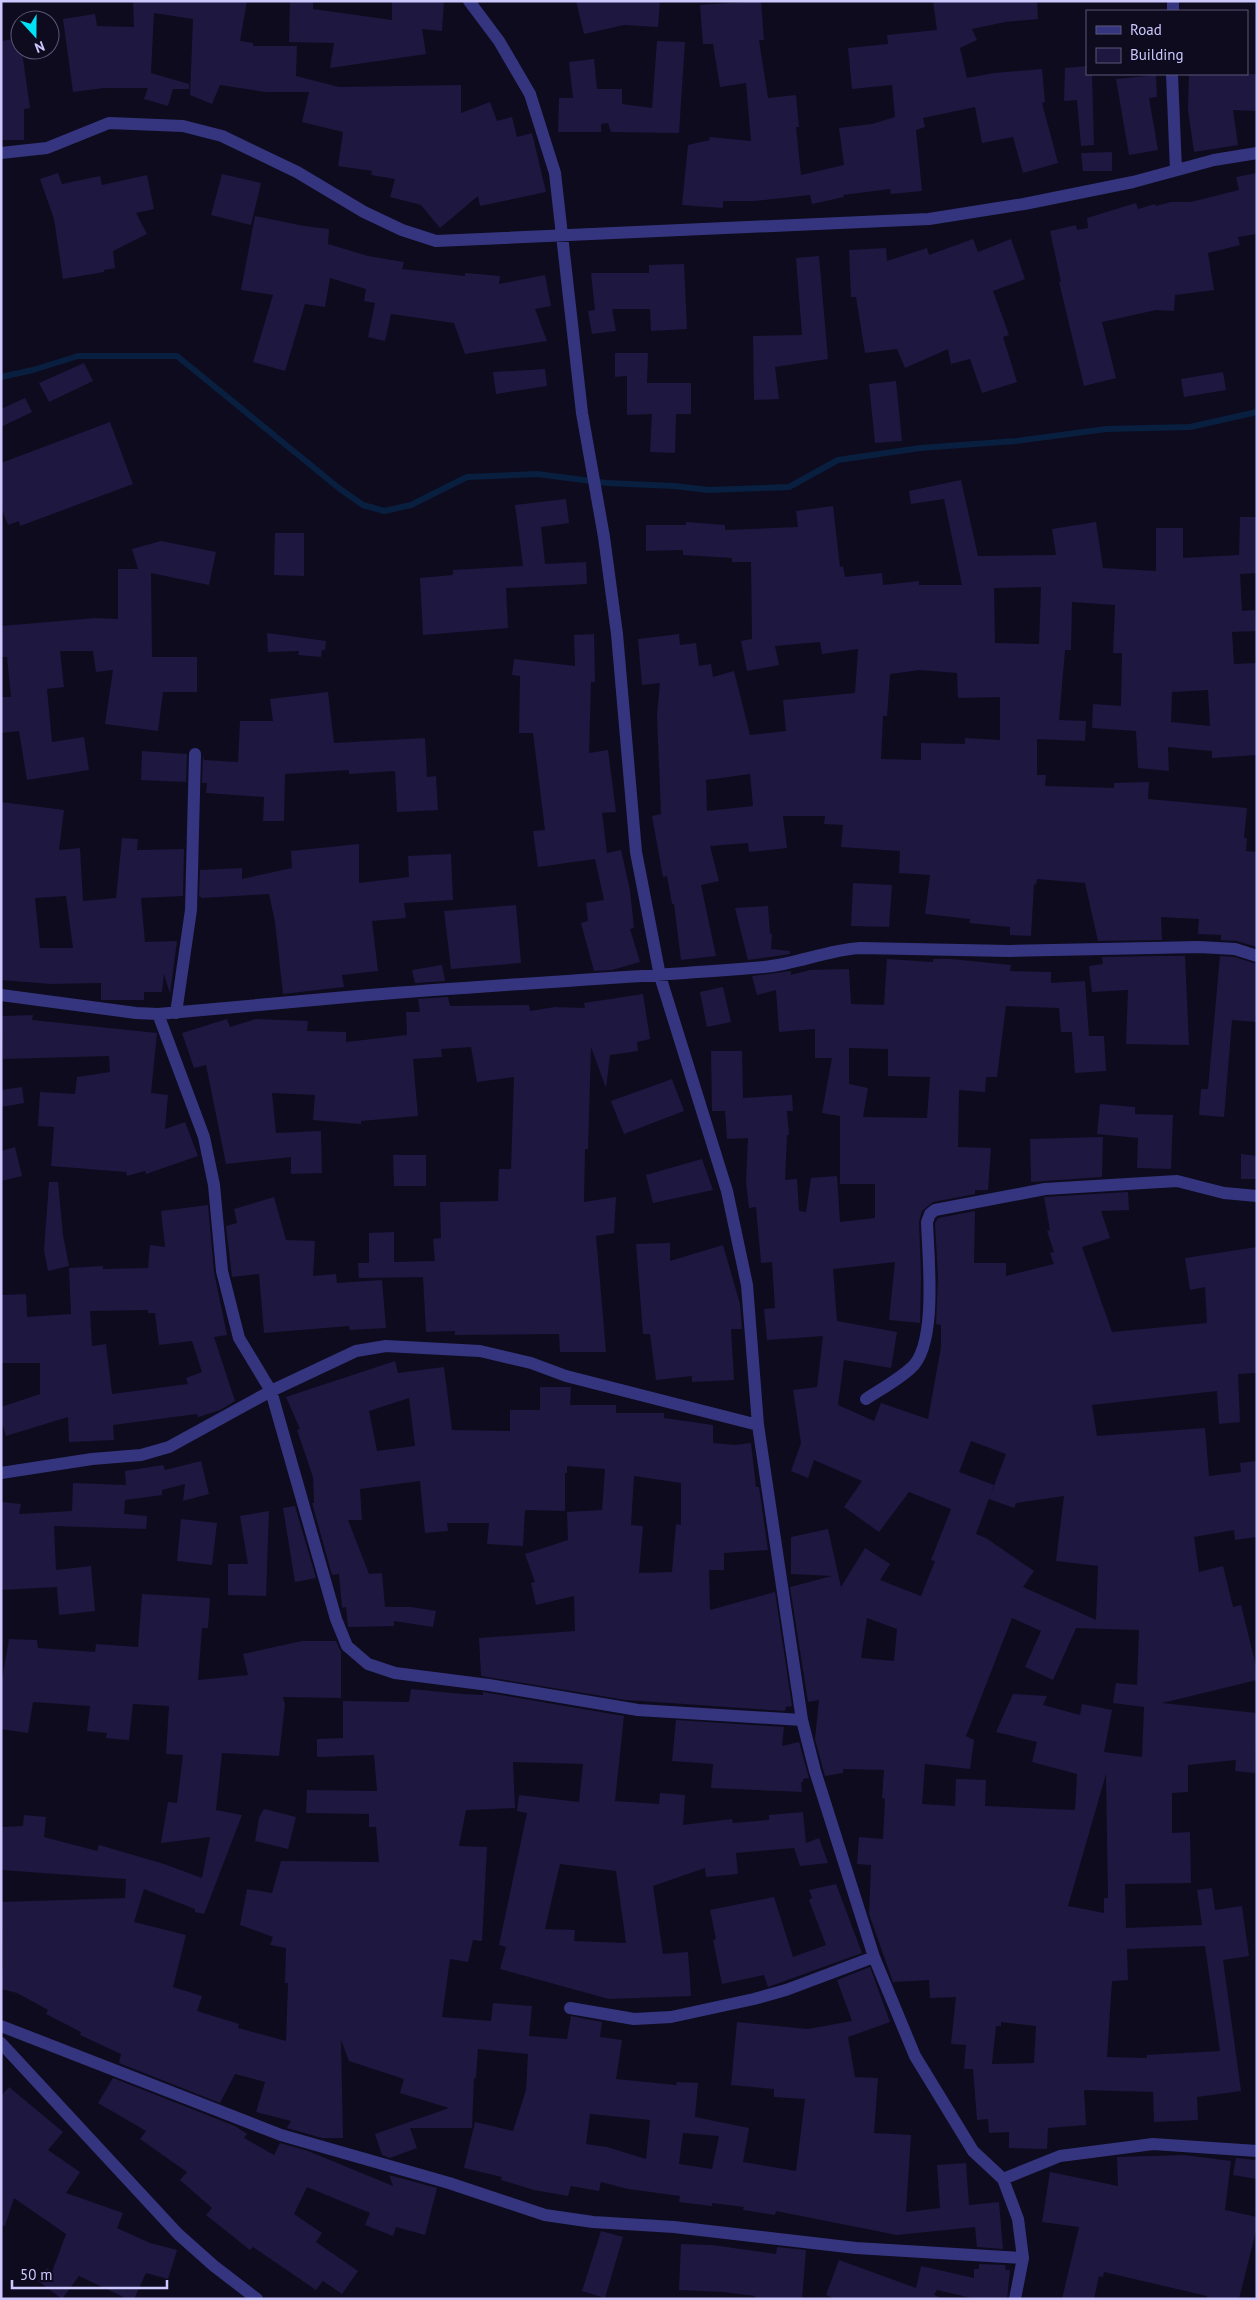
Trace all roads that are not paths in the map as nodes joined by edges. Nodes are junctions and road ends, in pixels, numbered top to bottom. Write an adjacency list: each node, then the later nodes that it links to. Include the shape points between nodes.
1 (469, 1): 6 (street, via 499,41 530,94 554,173)
2 (1172, 75): 5 (street)
3 (2, 153): 6 (street, via 47,148 109,123 183,126 222,136 298,172 364,212 436,241)
4 (1257, 153): 5 (street)
5 (1176, 170): 6 (street, via 1033,202 929,219)
6 (562, 235): 9 (street, via 582,413 617,634 636,852)
7 (195, 754): 11 (street, via 191,910)
8 (1257, 956): 9 (street, via 1235,949 1190,947 1010,951 860,948 838,949 808,960 772,966)
9 (660, 976): 11 (street, via 370,995); 16 (street, via 727,1191 747,1285)
10 (1, 995): 12 (street)
11 (176, 1013): 12 (street)
12 (158, 1014): 14 (street, via 204,1137 214,1185 222,1272 239,1338)
13 (1257, 1196): 15 (street, via 1224,1193 1177,1181 1045,1189 936,1210 927,1222 930,1300 923,1352 912,1368)
14 (271, 1390): 16 (street, via 356,1350 386,1346 480,1351); 17 (street, via 169,1447 141,1455); 18 (street, via 336,1619 347,1646 368,1664 395,1673 638,1710)
15 (866, 1398)
16 (758, 1425): 18 (street)
17 (1, 1473)
18 (802, 1720): 19 (street, via 815,1772)
19 (874, 1957): 20 (street, via 770,1994 672,2017 634,2019); 24 (street, via 915,2056 973,2151)
20 (570, 2008)
21 (1, 2026): 25 (street, via 281,2135 545,2214 593,2222 674,2227 856,2248)
22 (1, 2043): 26 (street, via 178,2234)
23 (1257, 2151): 24 (street, via 1153,2144 1060,2156)
24 (1003, 2179): 25 (street, via 1018,2219)
25 (1022, 2258): 27 (street)
26 (257, 2299)
27 (1015, 2299)

